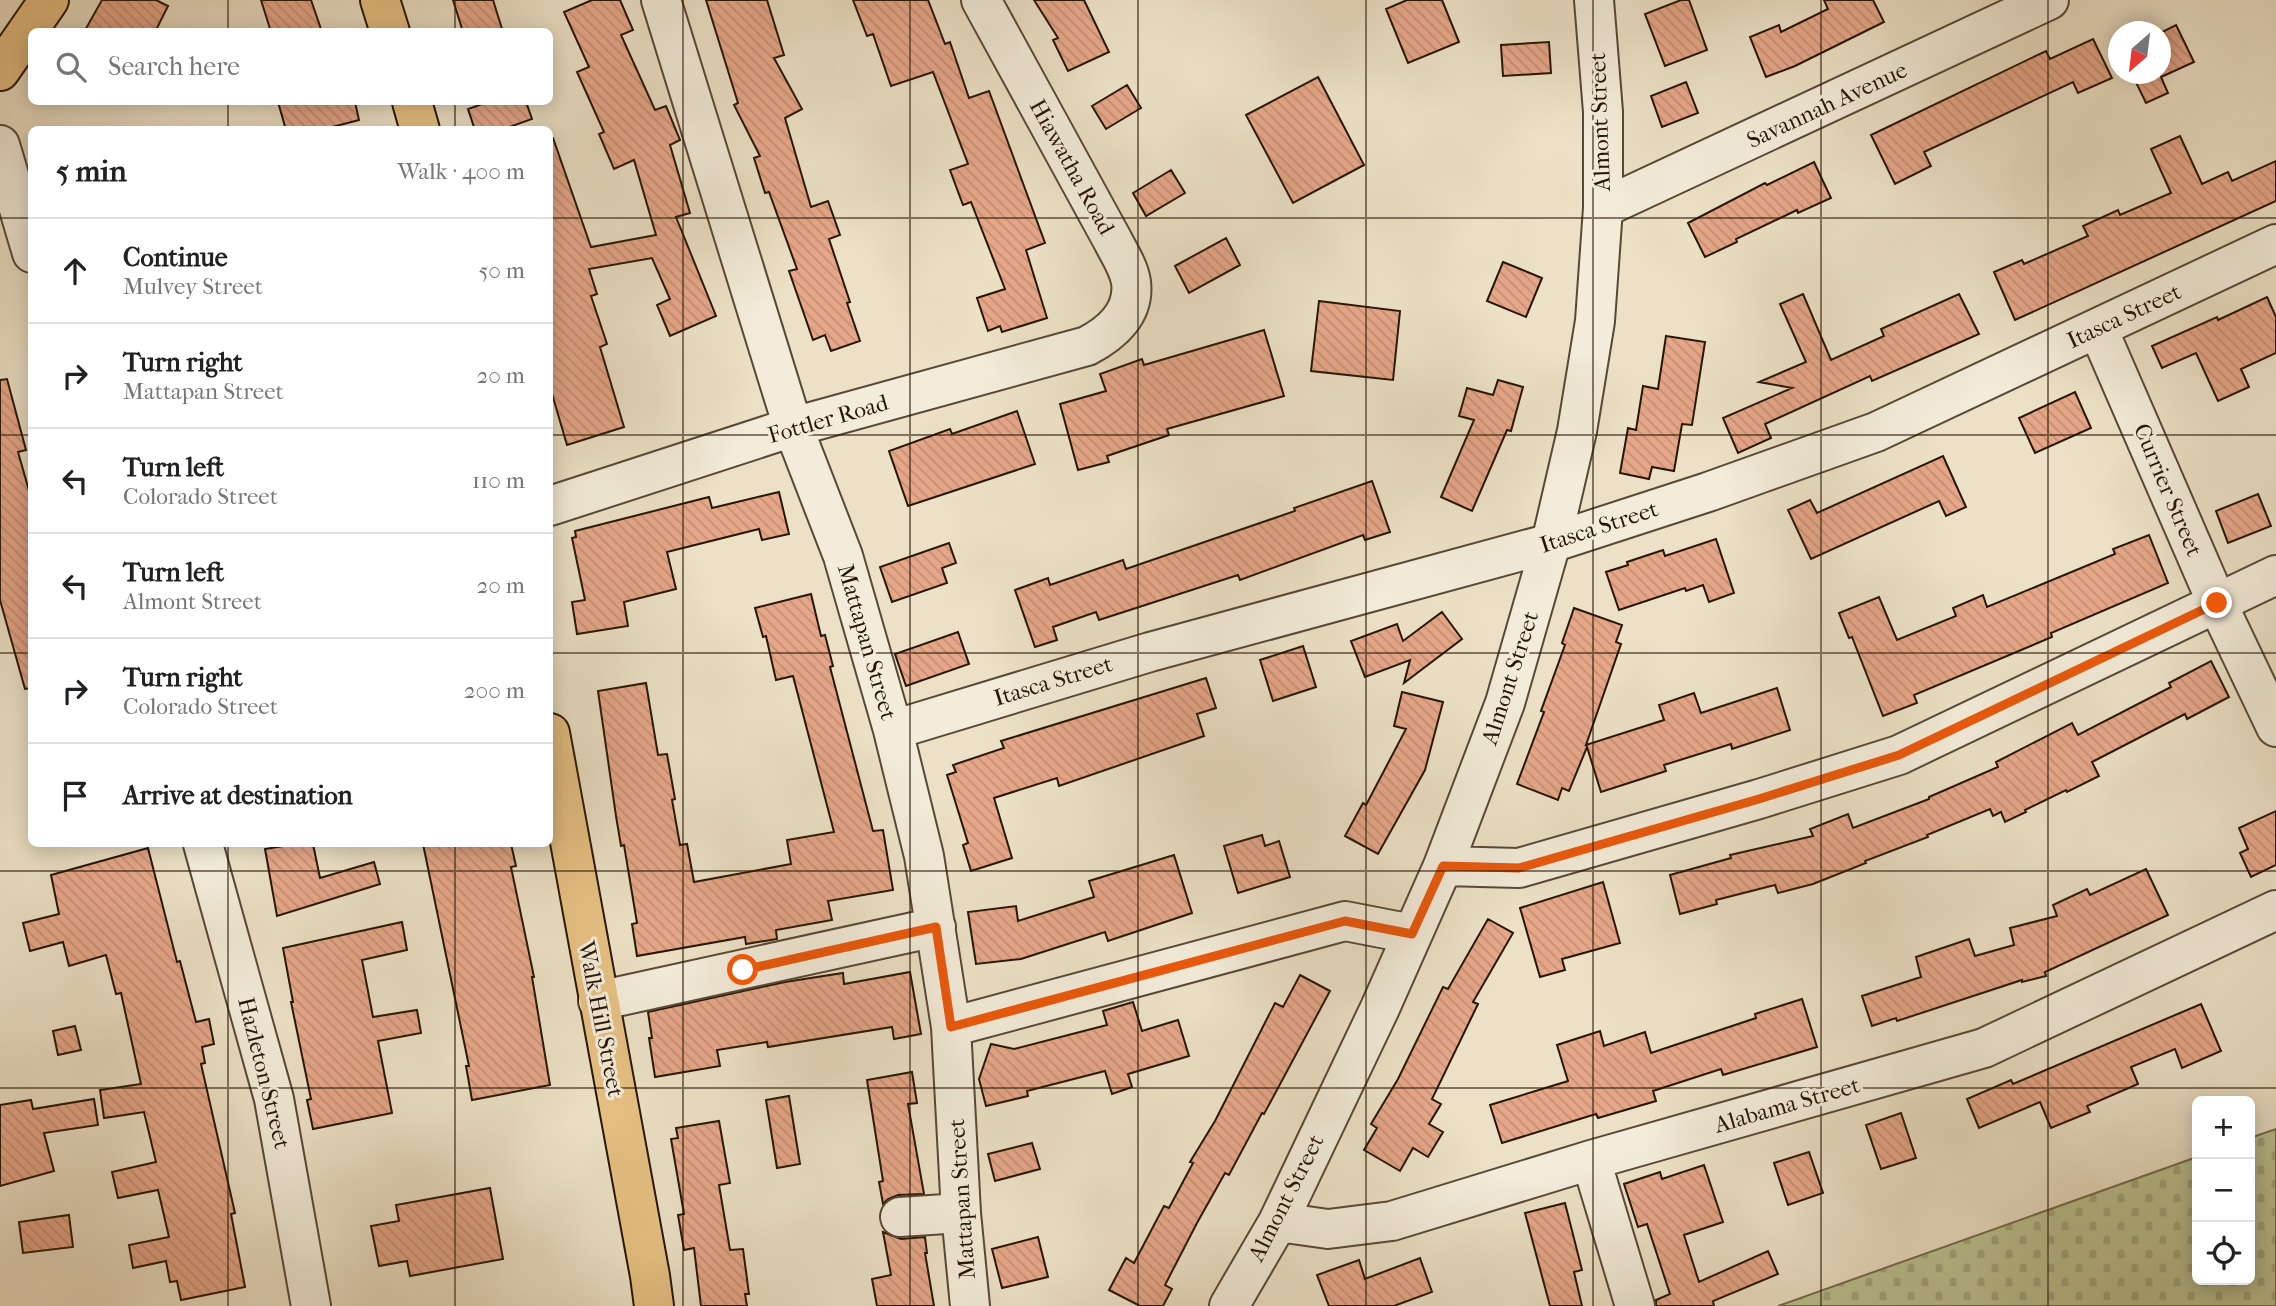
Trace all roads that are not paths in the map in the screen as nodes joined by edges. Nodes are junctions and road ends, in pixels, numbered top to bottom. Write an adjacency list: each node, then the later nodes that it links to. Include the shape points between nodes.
1 (49, 0): 7 (main road)
2 (380, 0): 8 (main road)
3 (662, 0): 19 (street, Mattapan Street)
4 (981, 0): 18 (street, Hiawatha Road, via 1131,280 1131,301)
5 (1594, 0): 14 (street, Almont Street)
6 (2049, 0): 14 (street, Savannah Avenue)
7 (30, 28)
8 (389, 28)
9 (28, 30): 10 (main road)
10 (0, 71)
11 (412, 105): 12 (main road)
12 (419, 126)
13 (0, 145): 15 (street)
14 (1603, 208): 21 (street, Almont Street, via 1595,321 1577,431)
15 (28, 240)
16 (2276, 244): 17 (street, Itasca Street)
17 (2098, 329): 21 (street, Itasca Street, via 1875,432); 23 (street, Currier Street)
18 (1107, 335): 19 (street, Fottler Road, via 1048,358)
19 (793, 427): 20 (street, Fottler Road); 25 (street, Mattapan Street, via 843,556)
20 (553, 505)
21 (1551, 543): 25 (street, Itasca Street, via 1150,652); 28 (street, Almont Street, via 1505,703)
22 (2276, 575): 23 (street)
23 (2217, 603): 24 (street, Currier Street); 28 (street, via 1899,755 1519,868)
24 (2276, 727)
25 (893, 730): 30 (street, Mattapan Street)
26 (553, 750): 32 (main road, Walk Hill Street)
27 (204, 847): 38 (street, Hazleton Street, via 274,1099)
28 (1443, 866): 31 (street, Almont Street)
29 (2276, 910): 34 (street, Alabama Street, via 1984,1048)
30 (936, 927): 32 (street); 33 (street, Mattapan Street)
31 (1412, 934): 33 (street, via 1345,921); 37 (street, Almont Street)
32 (598, 1001): 39 (main road, Walk Hill Street)
33 (951, 1027): 35 (street, Mattapan Street)
34 (1591, 1160): 37 (street, Alabama Street, via 1392,1221 1328,1229); 42 (street)
35 (961, 1213): 36 (street); 40 (street, Mattapan Street)
36 (900, 1217)
37 (1278, 1222): 41 (street, Almont Street)
38 (311, 1306)
39 (654, 1306)
40 (970, 1306)
41 (1229, 1306)
42 (1635, 1306)

